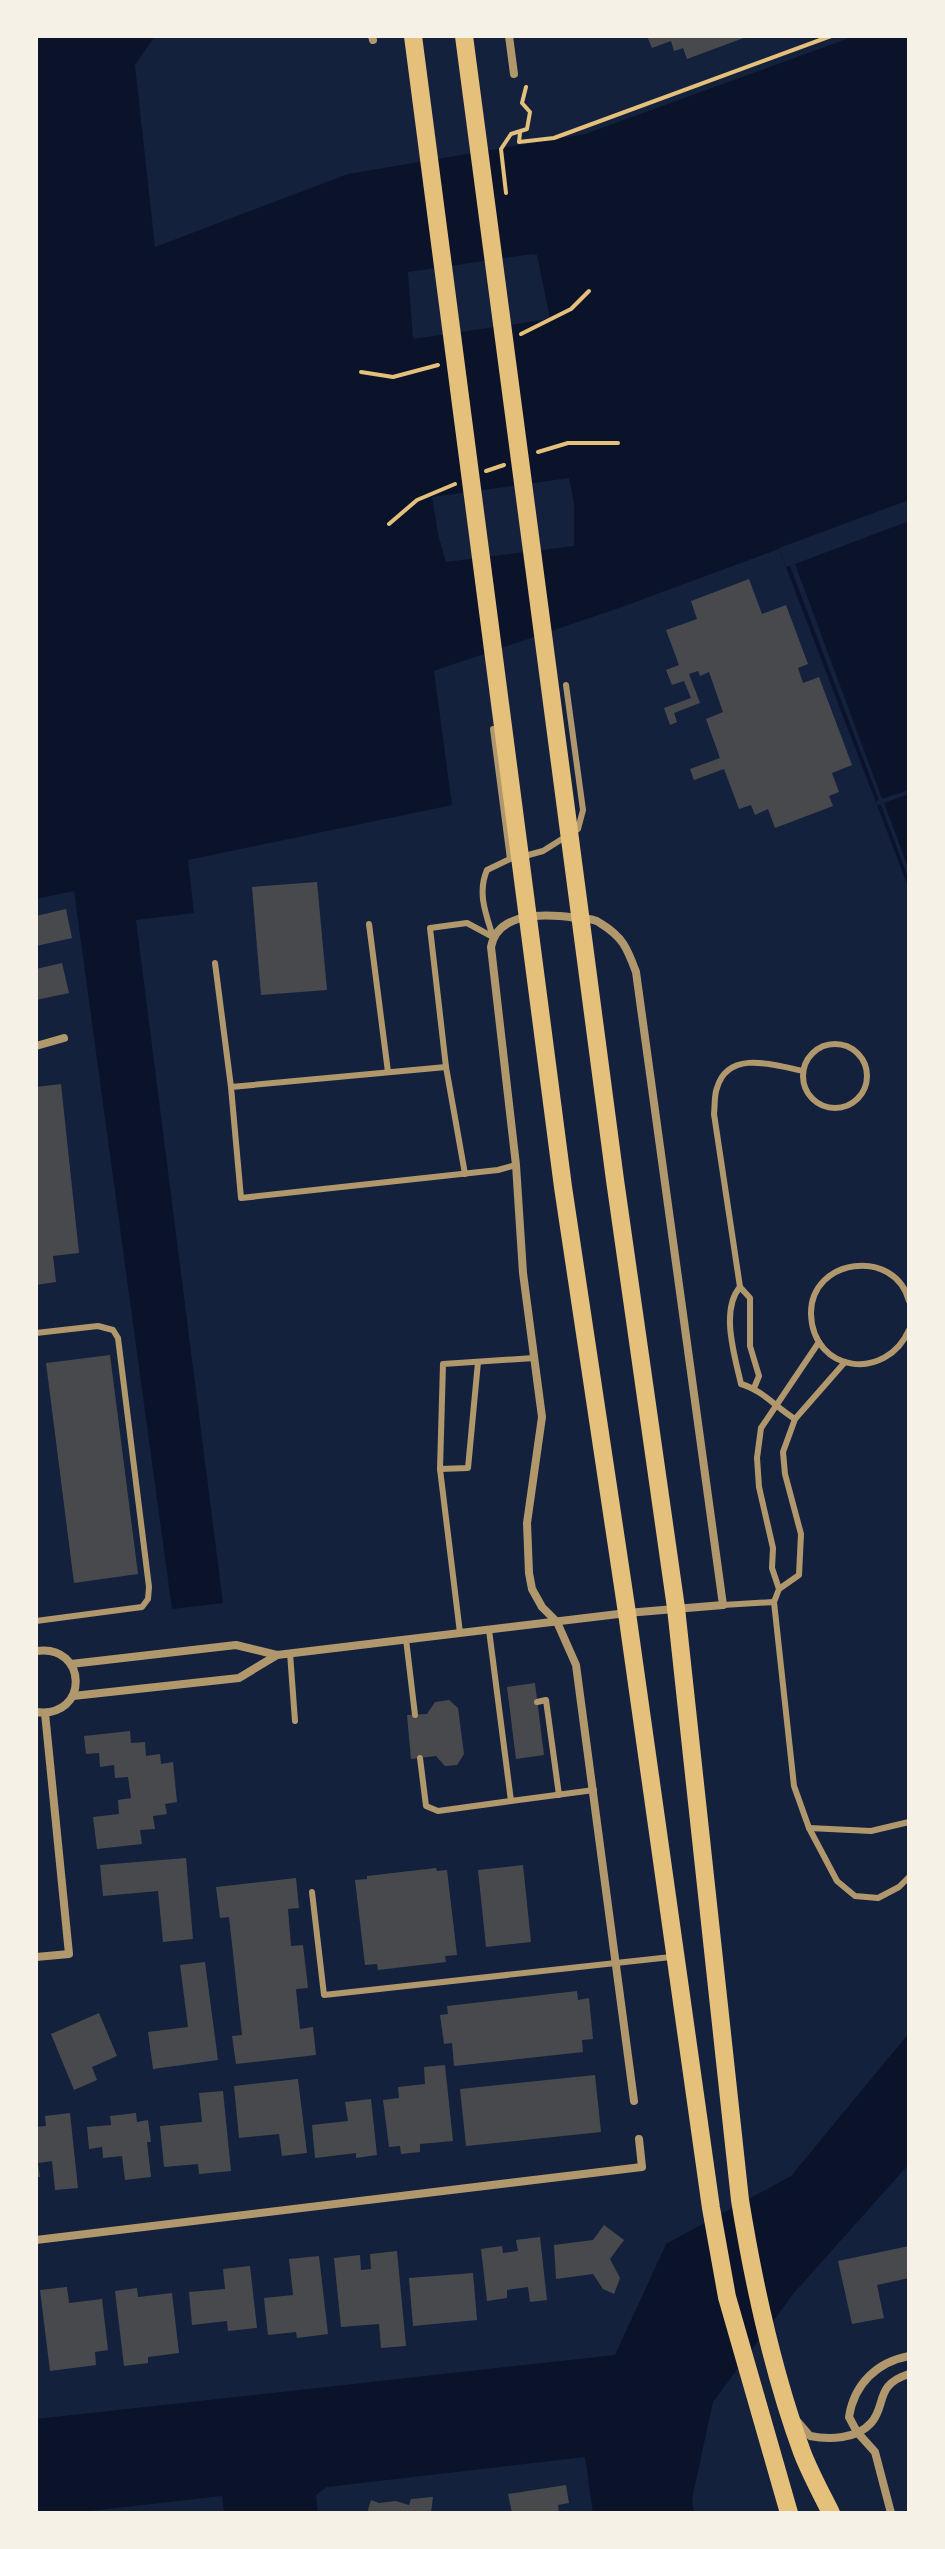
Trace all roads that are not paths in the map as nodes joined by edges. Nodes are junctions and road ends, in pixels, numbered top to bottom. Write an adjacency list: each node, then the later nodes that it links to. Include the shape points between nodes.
1 (413, 36): 35 (main road, via 563,1187)
2 (464, 36): 34 (main road)
3 (509, 36): 4 (street)
4 (514, 74)
5 (566, 685): 7 (lane, via 583,810 578,829 543,851)
6 (493, 729): 7 (lane)
7 (510, 859): 9 (lane, via 487,870 481,884)
8 (369, 924): 15 (lane)
9 (493, 937): 13 (lane, via 467,923 430,928); 17 (street); 33 (street, via 518,918 598,920 624,942 636,972)
10 (215, 963): 16 (lane)
11 (64, 1038): 12 (street)
12 (36, 1046)
13 (446, 1067): 15 (lane); 18 (lane)
14 (803, 1071): 14 (lane, via 806,1091 830,1108 858,1099 867,1080 862,1059 845,1046 823,1046); 19 (lane, via 743,1062 728,1069 717,1087 714,1114)
15 (388, 1072): 16 (lane)
16 (231, 1087): 18 (lane, via 241,1198)
17 (516, 1165): 18 (lane); 24 (street)
18 (465, 1174)
19 (740, 1287): 27 (lane, via 750,1298 750,1346 759,1376); 27 (lane, via 731,1317 735,1358 741,1384)
20 (909, 1301): 23 (lane, via 886,1270 870,1265 838,1270 820,1287 811,1310)
21 (909, 1330): 26 (lane, via 892,1355 878,1363)
22 (36, 1333): 36 (lane, via 98,1326 113,1330 118,1338 149,1587 142,1607)
23 (819, 1342): 26 (lane); 28 (lane)
24 (534, 1358): 25 (lane); 37 (street, via 542,1417 527,1523 529,1573 542,1607)
25 (478, 1362): 30 (lane, via 468,1468); 30 (lane, via 443,1364)
26 (845, 1362): 29 (lane)
27 (754, 1388): 28 (lane)
28 (775, 1407): 29 (lane); 31 (lane, via 761,1428 757,1458)
29 (795, 1419): 31 (lane, via 783,1452 801,1534 799,1575)
30 (440, 1469): 39 (lane)
31 (779, 1589): 32 (lane)
32 (774, 1602): 33 (lane); 62 (lane, via 794,1786)
33 (723, 1605): 34 (street)
34 (676, 1608): 35 (street); 73 (main road, via 740,2200 753,2280)
35 (627, 1613): 37 (street); 66 (main road)
36 (36, 1621)
37 (557, 1622): 38 (street); 58 (street, via 576,1665)
38 (489, 1630): 39 (street); 48 (lane)
39 (460, 1633): 41 (street)
40 (36, 1638): 42 (street)
41 (406, 1639): 43 (street); 51 (lane)
42 (37, 1651): 45 (street, via 56,1652)
43 (290, 1653): 44 (street); 52 (lane)
44 (277, 1655): 45 (street, via 236,1645); 46 (street, via 239,1678)
45 (71, 1664): 46 (street)
46 (73, 1696): 50 (street, via 61,1709)
47 (537, 1702): 53 (lane, via 546,1700)
48 (499, 1706): 49 (lane); 56 (lane)
49 (509, 1706)
50 (41, 1713): 65 (street, via 69,1954)
51 (415, 1715)
52 (295, 1721)
53 (550, 1730): 54 (lane); 59 (lane)
54 (539, 1731)
55 (513, 1735): 56 (lane)
56 (503, 1736): 60 (lane)
57 (420, 1758): 60 (lane, via 426,1806 438,1811)
58 (594, 1790): 59 (lane); 67 (street)
59 (559, 1795): 60 (lane)
60 (511, 1801)
61 (909, 1822): 62 (lane, via 871,1831)
62 (809, 1828): 63 (lane, via 837,1881 855,1896 878,1898)
63 (909, 1877)
64 (312, 1892): 67 (lane, via 324,1995)
65 (36, 1957)
66 (675, 1957): 67 (lane); 75 (main road, via 727,2297)
67 (616, 1965): 68 (street)
68 (634, 2101)
69 (639, 2139): 70 (street, via 642,2167)
70 (36, 2240)
71 (909, 2356): 74 (street, via 888,2363 855,2390 849,2417)
72 (909, 2374): 74 (street, via 894,2380 873,2422)
73 (790, 2412): 74 (street, via 810,2436 828,2439); 76 (main road, via 802,2453)
74 (857, 2432): 77 (street, via 875,2452)
75 (789, 2513)
76 (831, 2513)
77 (891, 2513)

